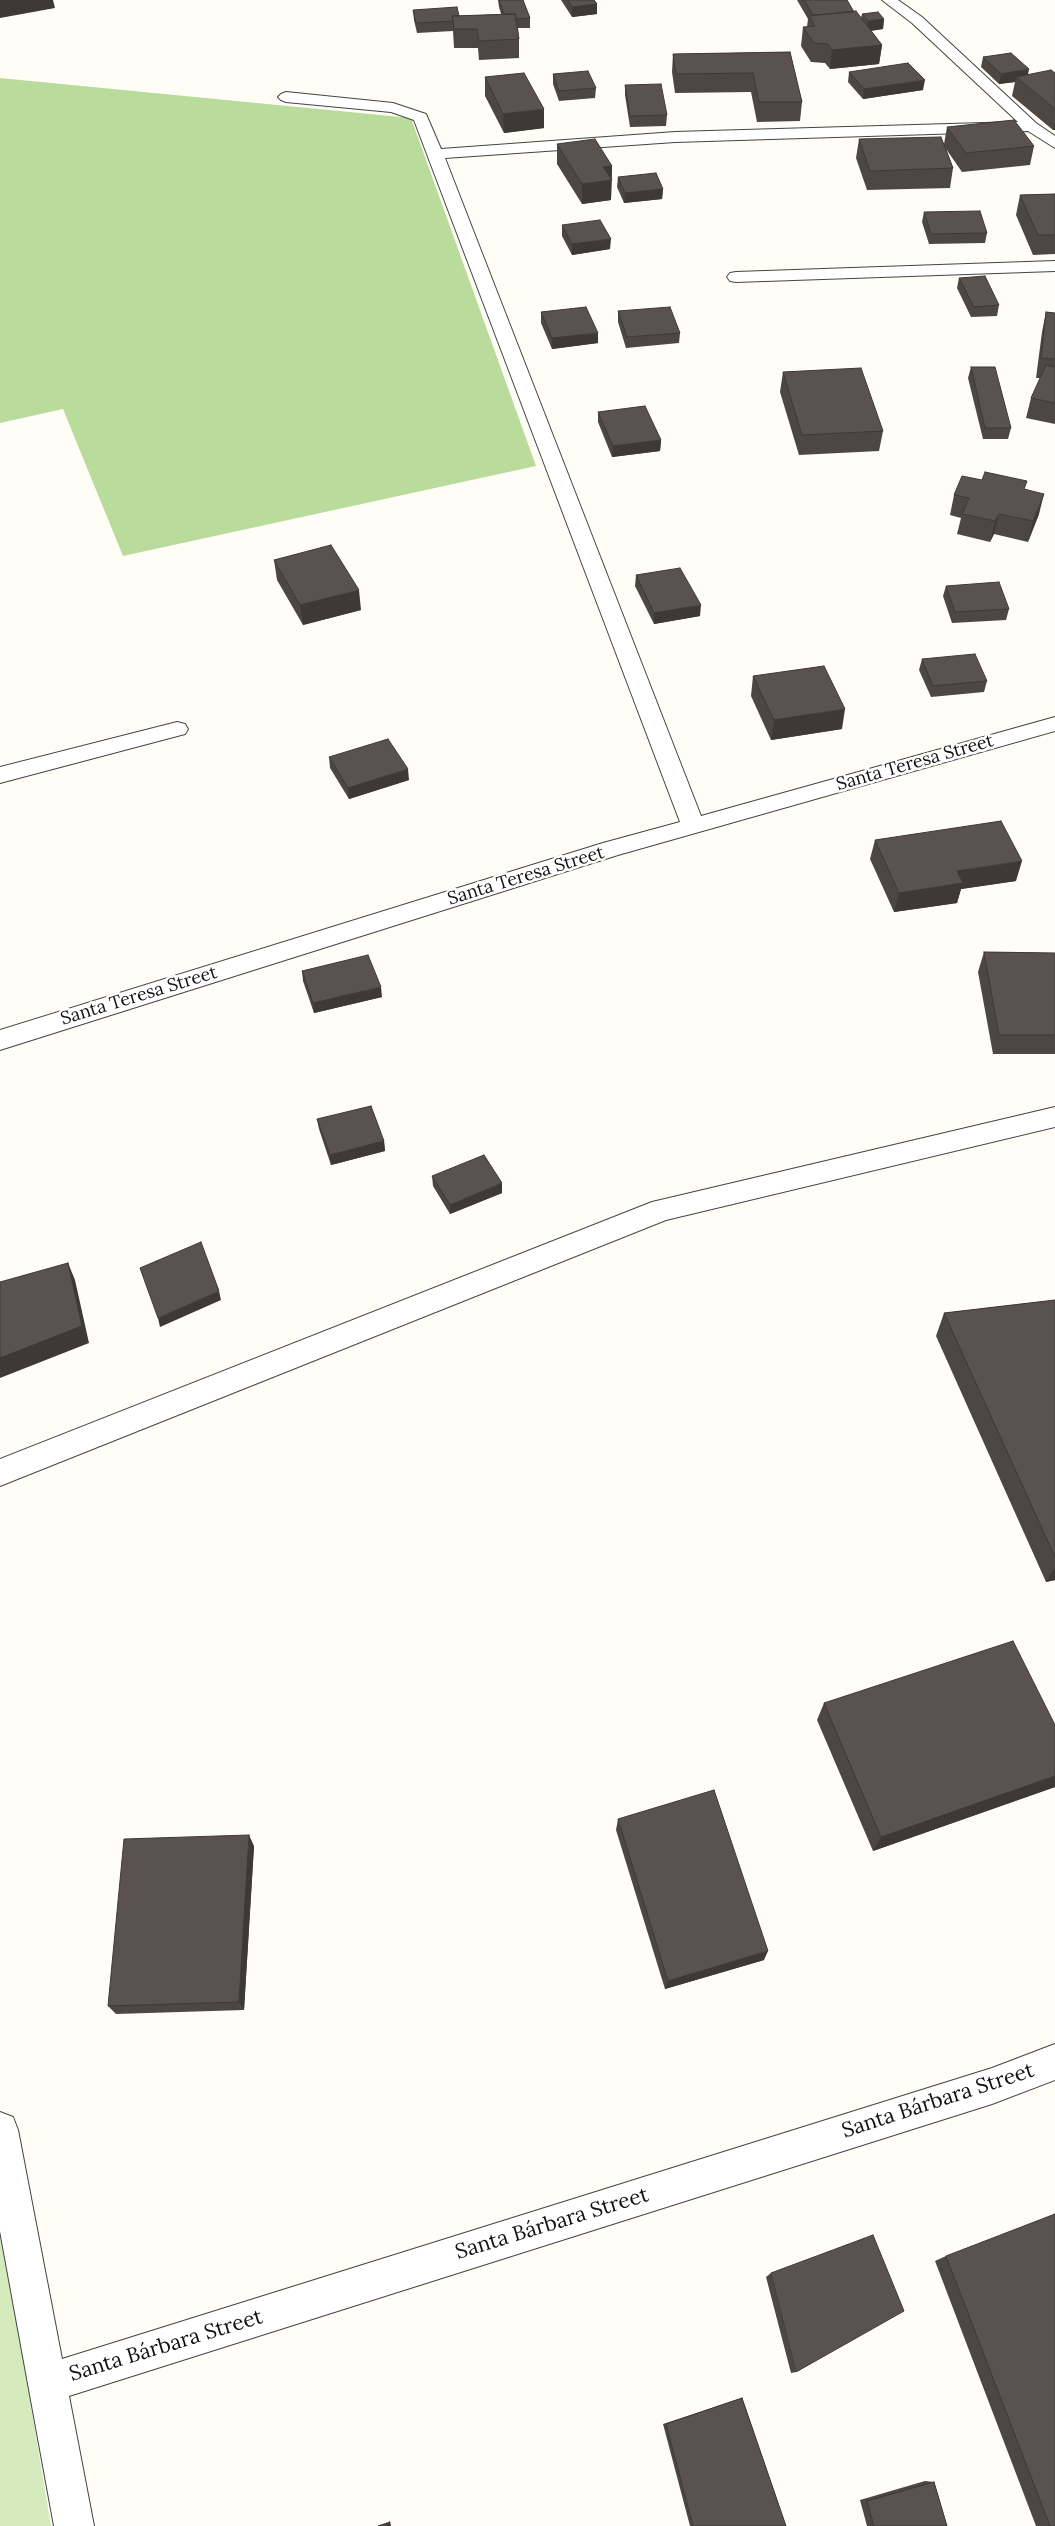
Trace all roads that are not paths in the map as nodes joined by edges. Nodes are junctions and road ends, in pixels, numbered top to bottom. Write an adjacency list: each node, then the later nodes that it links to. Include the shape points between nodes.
1 (890, 0): 3 (street, via 917,20)
2 (286, 96): 5 (street, via 393,108 420,117)
3 (1031, 126): 4 (street); 5 (street, via 675,137)
4 (1055, 143)
5 (434, 154): 11 (street)
6 (1055, 266): 7 (street)
7 (736, 277)
8 (1055, 724): 11 (street, Santa Teresa Street)
9 (177, 729): 10 (street)
10 (0, 775)
11 (693, 825): 12 (street, Santa Teresa Street)
12 (0, 1040)
13 (1055, 1117): 14 (street, via 662,1210)
14 (0, 1473)
15 (1055, 2062): 17 (street, Santa Bárbara Street, via 983,2089)
16 (0, 2130): 17 (street)
17 (48, 2383): 18 (street)
18 (74, 2526)

